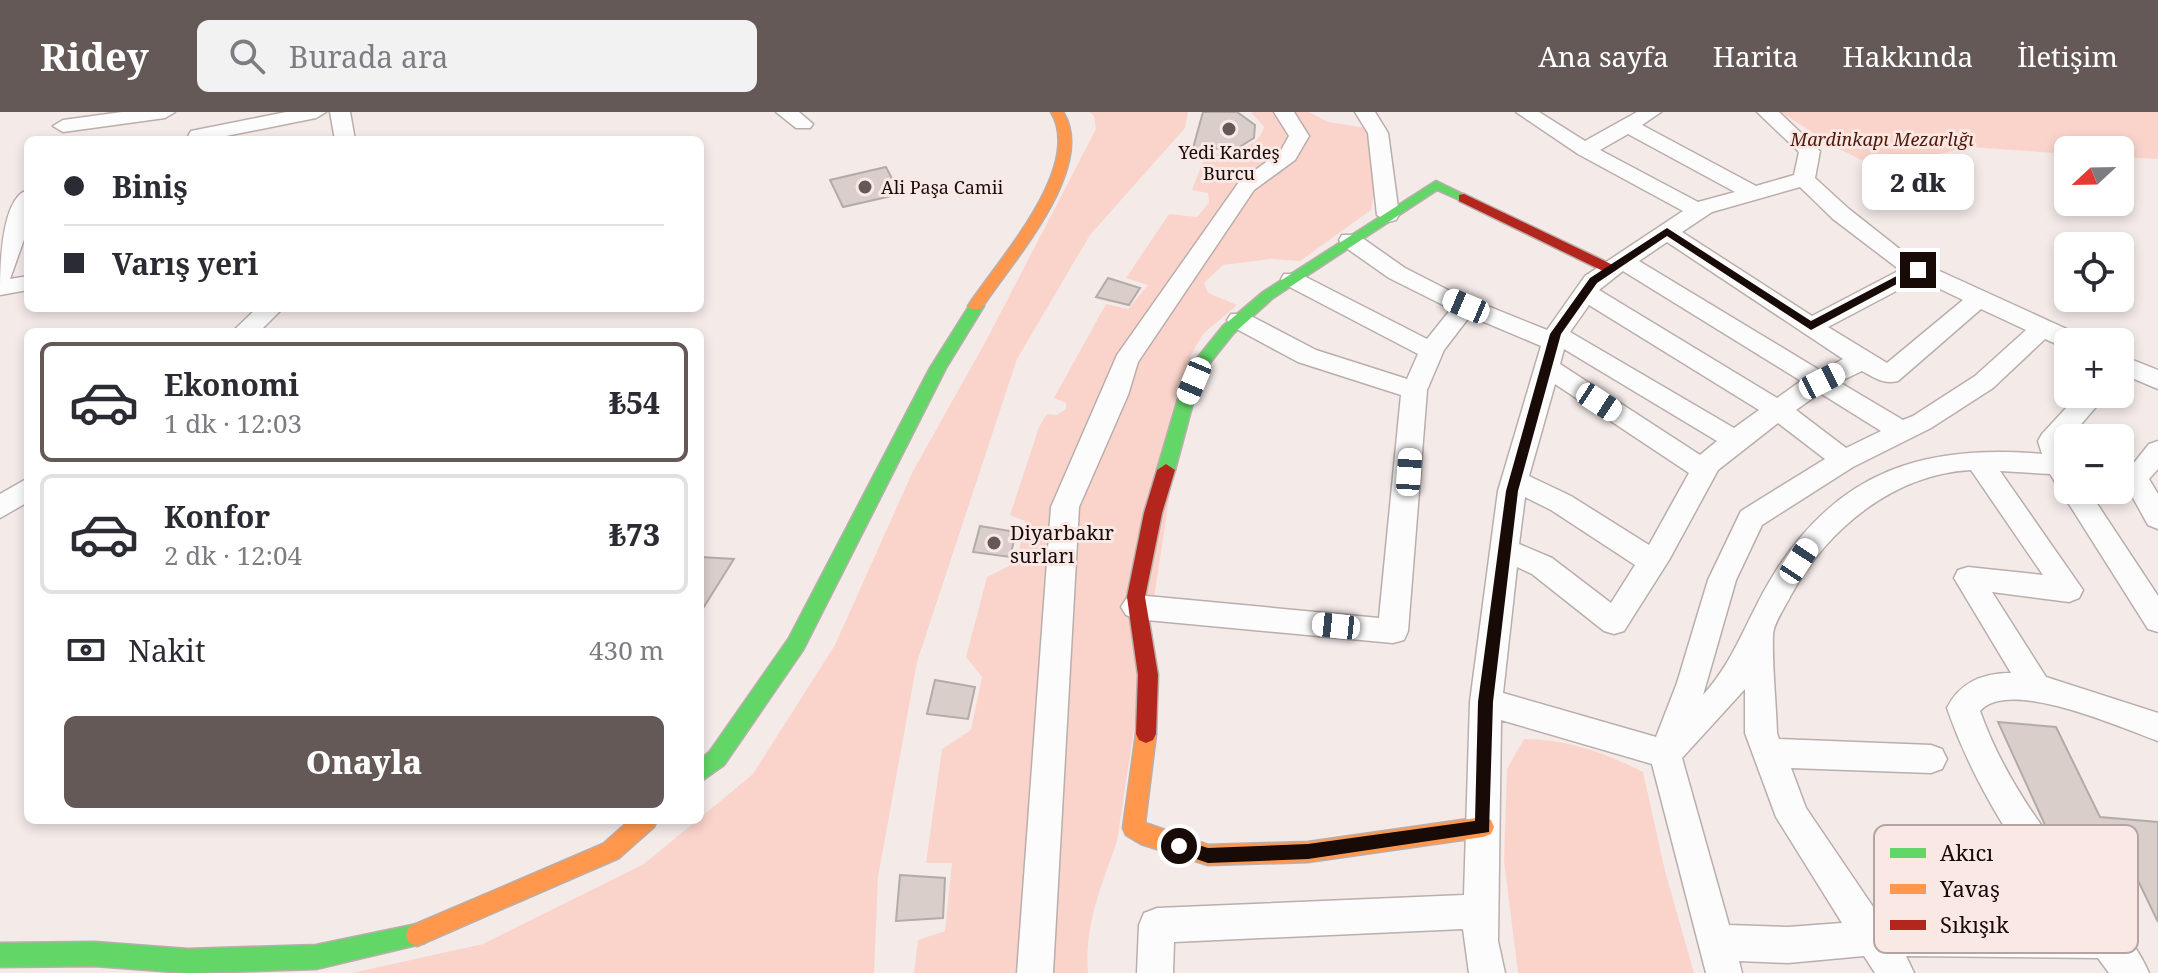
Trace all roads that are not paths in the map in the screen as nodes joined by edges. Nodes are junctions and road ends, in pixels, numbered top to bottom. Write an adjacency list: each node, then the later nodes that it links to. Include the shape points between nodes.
1 (165, 112): 12 (street)
2 (316, 112): 14 (street)
3 (340, 112): 15 (street)
4 (786, 112): 11 (street)
5 (1057, 112): 74 (street, via 1064,119 1067,141 1045,205 938,368 796,644)
6 (1284, 112): 84 (street, via 1299,136 1296,144 1288,156 1246,186 1126,361 1065,507)
7 (1365, 112): 21 (street, via 1378,133)
8 (1526, 112): 16 (street)
9 (1651, 112): 13 (street)
10 (1767, 112): 17 (street, via 1810,151)
11 (803, 124)
12 (60, 126)
13 (1629, 126): 16 (street); 18 (street)
14 (198, 136)
15 (344, 136)
16 (1585, 150): 20 (street)
17 (1804, 179): 18 (street); 26 (street, via 1841,214)
18 (1754, 193): 20 (street)
19 (24, 208): 24 (street)
20 (1698, 211): 22 (street)
21 (1388, 215): 23 (street); 25 (street, via 1436,185)
22 (1667, 232): 25 (street); 36 (street)
23 (1350, 240): 28 (street); 33 (street, via 1397,273)
24 (4, 251): 27 (street)
25 (1617, 265): 31 (street); 45 (street)
26 (1918, 270): 32 (street); 36 (street)
27 (0, 277)
28 (1292, 279): 35 (street); 41 (street)
29 (24, 284): 30 (street)
30 (0, 288)
31 (1585, 292): 40 (street); 48 (street)
32 (1978, 299): 38 (street); 42 (street, via 1889,375)
33 (1466, 306): 40 (street); 41 (street)
34 (266, 312): 37 (street)
35 (1239, 320): 46 (street, via 1307,356); 65 (street, via 1202,362 1186,399 1153,513)
36 (1811, 326): 42 (street)
37 (248, 328)
38 (2042, 328): 39 (street); 50 (street, via 1984,382)
39 (2054, 333)
40 (1552, 348): 51 (street); 55 (street); 58 (street)
41 (1431, 351): 46 (street)
42 (1862, 360): 45 (street)
43 (2134, 370): 44 (street)
44 (2158, 380)
45 (1822, 381): 48 (street); 50 (street)
46 (1414, 390): 65 (street, via 1393,631)
47 (2081, 408): 49 (street)
48 (1778, 410): 51 (street); 53 (street)
49 (2067, 424)
50 (1902, 432): 53 (street)
51 (1735, 440): 55 (street)
52 (2158, 451): 57 (street)
53 (1844, 460): 72 (street, via 1751,518 1722,580)
54 (1979, 461): 56 (street); 67 (street, via 1950,462 1897,478 1847,507 1813,540); 68 (street, via 2069,590 1968,578)
55 (1704, 470): 64 (street)
56 (2054, 473)
57 (2138, 479): 62 (street)
58 (1515, 481): 63 (street); 64 (street, via 1561,503)
59 (24, 491): 61 (street)
60 (2085, 504): 66 (street)
61 (0, 508)
62 (2158, 518)
63 (1505, 550): 64 (street, via 1542,566 1614,622); 69 (street)
64 (1653, 562)
65 (1136, 607): 77 (street, via 1148,675 1146,753 1134,828 1208,855 1308,852)
66 (2158, 620)
67 (1760, 629): 71 (street, via 1761,733); 72 (street, via 1745,663 1712,707)
68 (2037, 689): 70 (street); 76 (street, via 2000,685 1976,692 1963,708 1971,737)
69 (1486, 702): 72 (street); 77 (street)
70 (2158, 727)
71 (1768, 753): 73 (street); 79 (street, via 1793,817)
72 (1665, 754): 83 (street)
73 (1931, 759)
74 (704, 769)
75 (641, 824): 82 (street, via 611,851 413,937 316,957 188,961 95,954)
76 (2020, 825)
77 (1483, 827): 78 (street)
78 (1481, 911): 85 (street, via 1157,925); 86 (street)
79 (1873, 938): 83 (street, via 1788,945)
80 (1883, 953): 87 (street)
81 (2117, 953): 88 (street)
82 (0, 955)
83 (1720, 958)
84 (1035, 973)
85 (1155, 973)
86 (1487, 973)
87 (1896, 973)
88 (2131, 973)

